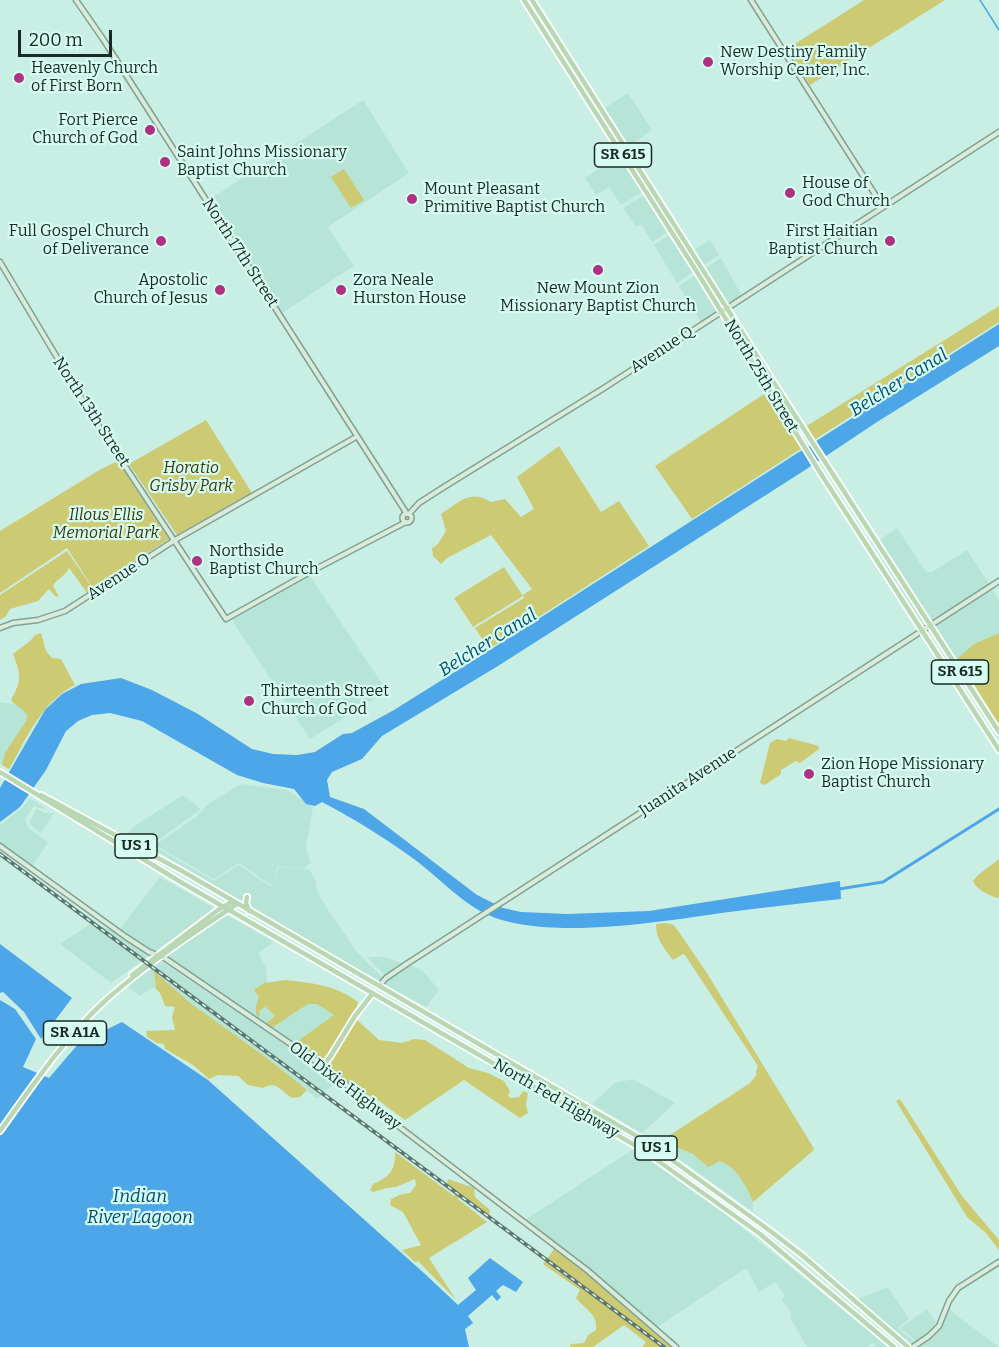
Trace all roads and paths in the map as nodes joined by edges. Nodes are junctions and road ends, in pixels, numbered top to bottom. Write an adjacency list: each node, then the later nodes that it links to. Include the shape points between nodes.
1 (76, 0): 15 (street, North 17th Street)
2 (524, 0): 5 (main road, North 25th Street / SR 615)
3 (532, 0): 6 (main road, North 25th Street / SR 615)
4 (751, 0): 8 (street)
5 (571, 73): 6 (main road, via 577,75); 9 (main road, North 25th Street / SR 615)
6 (597, 102): 10 (main road, North 25th Street / SR 615)
7 (999, 132): 8 (street, Avenue Q)
8 (884, 207): 12 (street, Avenue Q)
9 (672, 232): 10 (main road); 12 (main road, North 25th Street / SR 615)
10 (697, 261): 12 (main road, North 25th Street / SR 615)
11 (0, 262): 21 (street, North 13th Street, via 86,406)
12 (724, 310): 13 (main road, North 25th Street / SR 615); 14 (main road, North 25th Street / SR 615); 17 (street, Avenue Q)
13 (789, 422): 14 (main road); 18 (main road, North 25th Street / SR 615)
14 (803, 426): 20 (main road, North 25th Street / SR 615)
15 (356, 437): 16 (street, North 17th Street); 21 (street, Avenue O)
16 (402, 507): 17 (street); 19 (street, North 17th Street)
17 (415, 507): 19 (street, Avenue Q)
18 (846, 514): 20 (main road, via 851,512); 25 (main road, North 25th Street / SR 615)
19 (407, 517): 21 (street, North 13th Street, via 399,525 226,619)
20 (861, 518): 23 (main road, North 25th Street / SR 615)
21 (175, 540): 24 (street, Avenue O, via 65,611)
22 (999, 581): 23 (street, Juanita Avenue)
23 (932, 626): 25 (street, Juanita Avenue); 27 (main road, North 25th Street / SR 615)
24 (0, 628)
25 (922, 632): 26 (main road, North 25th Street / SR 615); 39 (street, Juanita Avenue, via 388,976)
26 (966, 699): 27 (main road); 28 (main road, North 25th Street / SR 615)
27 (981, 704): 29 (main road, North 25th Street / SR 615)
28 (974, 711): 29 (main road); 31 (main road, North 25th Street / SR 615)
29 (989, 717): 30 (main road, North 25th Street / SR 615)
30 (999, 732)
31 (999, 750)
32 (3, 773): 33 (main road, US 1)
33 (38, 794): 36 (main road, US 1); 37 (main road, US 1)
34 (0, 846): 41 (street, Old Dixie Highway, via 126,937)
35 (248, 897): 38 (main road)
36 (235, 903): 37 (main road, SR A1A); 38 (main road, US 1)
37 (226, 908): 40 (main road, North Fed Highway / US 1); 44 (main road, SR A1A, via 156,956 110,996 63,1045)
38 (249, 911): 39 (main road, North Fed Highway / US 1)
39 (379, 986): 40 (main road); 42 (main road, North Fed Highway / US 1)
40 (373, 993): 41 (main road); 43 (main road, North Fed Highway / US 1)
41 (322, 1066): 50 (street, Old Dixie Highway, via 587,1270)
42 (548, 1083): 43 (main road); 46 (main road, North Fed Highway / US 1, via 647,1142)
43 (531, 1084): 45 (main road, North Fed Highway / US 1, via 643,1150)
44 (0, 1131)
45 (784, 1253): 46 (main road); 48 (main road, North Fed Highway / US 1)
46 (803, 1256): 49 (main road, North Fed Highway / US 1)
47 (999, 1262): 53 (street, via 958,1288 948,1301 939,1326)
48 (798, 1264): 49 (main road); 51 (main road, North Fed Highway / US 1)
49 (818, 1269): 52 (main road, North Fed Highway / US 1)
50 (676, 1347)
51 (894, 1347)
52 (908, 1347)
53 (913, 1347)

